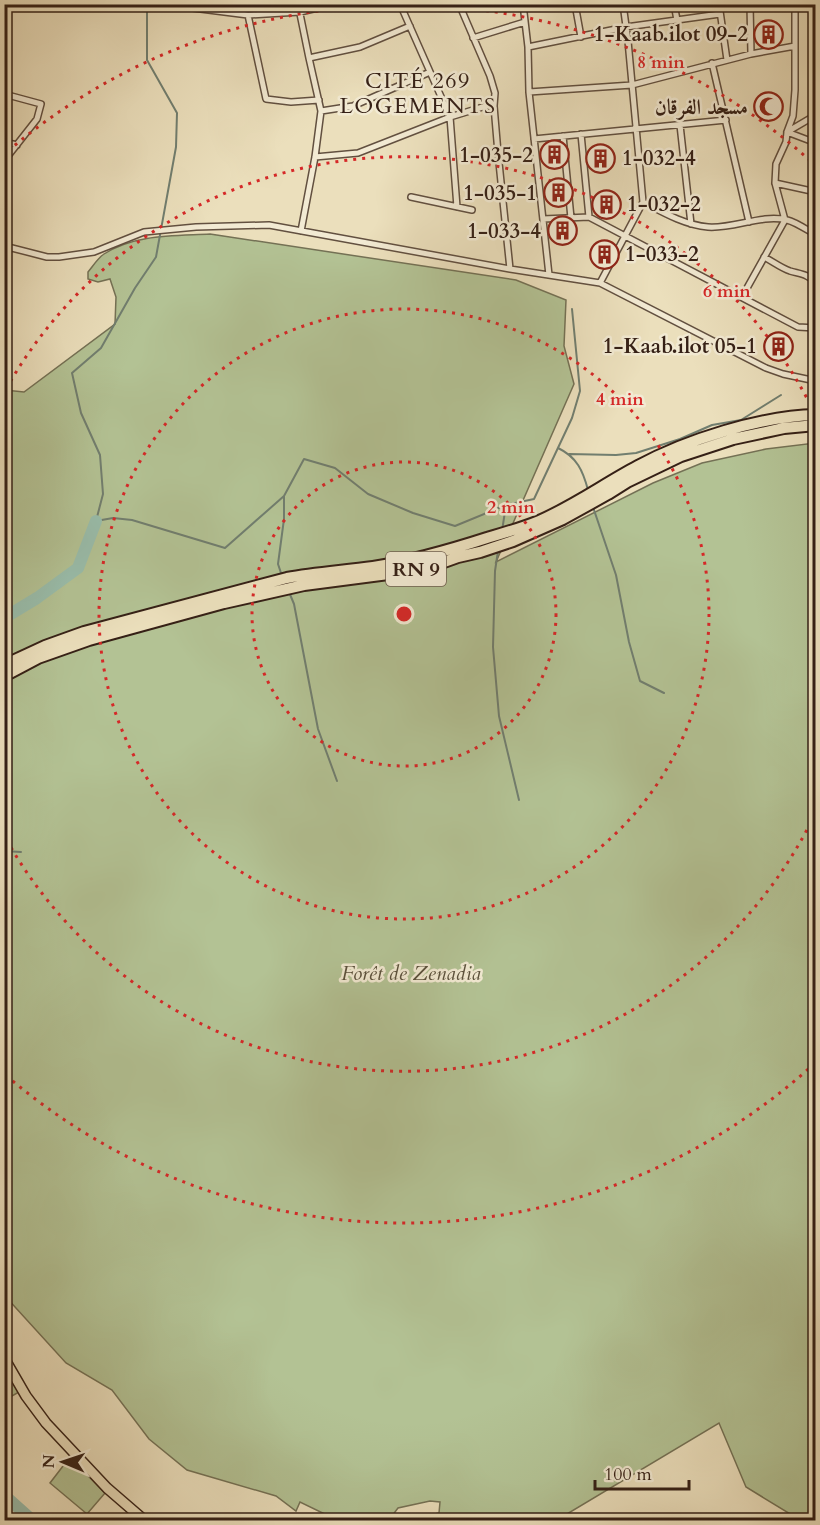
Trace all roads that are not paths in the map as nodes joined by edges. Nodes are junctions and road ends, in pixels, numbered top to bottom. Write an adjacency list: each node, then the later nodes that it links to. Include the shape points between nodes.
1 (160, 4): 12 (street)
2 (298, 4): 14 (street)
3 (335, 4): 14 (street)
4 (400, 4): 19 (street)
5 (459, 4): 22 (street)
6 (575, 4): 21 (street)
7 (623, 4): 20 (street)
8 (674, 4): 17 (street)
9 (718, 4): 15 (street)
10 (750, 4): 25 (street)
11 (795, 4): 23 (street)
12 (181, 6): 16 (street)
13 (523, 6): 18 (street)
14 (300, 12): 16 (street); 26 (street)
15 (720, 14): 17 (street); 27 (street)
16 (248, 15): 33 (street, via 266,99)
17 (677, 20): 20 (street)
18 (525, 22): 22 (street); 24 (street)
19 (410, 26): 26 (street, via 360,47); 29 (street)
20 (626, 27): 21 (street); 30 (street)
21 (581, 37): 24 (street)
22 (473, 38): 34 (street, via 490,76)
23 (795, 45): 25 (street); 41 (street, via 793,116)
24 (528, 47): 31 (street)
25 (751, 54): 27 (street)
26 (309, 58): 33 (street)
27 (727, 60): 28 (street)
28 (712, 63): 30 (street); 38 (street)
29 (430, 72): 35 (street, via 353,106); 37 (street)
30 (632, 85): 31 (street); 40 (street)
31 (529, 92): 44 (street)
32 (4, 94): 47 (street, via 41,104 37,119)
33 (319, 100): 35 (street)
34 (495, 106): 37 (street); 67 (street)
35 (321, 111): 48 (street)
36 (816, 115): 41 (street)
37 (450, 117): 48 (street, via 358,153); 54 (street)
38 (726, 120): 39 (street); 60 (street)
39 (680, 125): 40 (street); 61 (street)
40 (636, 129): 42 (street); 53 (street)
41 (787, 132): 46 (street); 50 (street, via 776,164)
42 (581, 134): 43 (street); 56 (street)
43 (563, 136): 44 (street); 57 (street)
44 (534, 139): 58 (street)
45 (4, 142): 47 (street)
46 (816, 143)
47 (17, 145): 49 (street)
48 (315, 157): 62 (street)
49 (4, 161)
50 (775, 183): 51 (street); 59 (street)
51 (816, 192)
52 (411, 197): 54 (street)
53 (644, 202): 61 (street); 64 (street)
54 (457, 207): 55 (street)
55 (472, 210)
56 (589, 217): 57 (street); 64 (street)
57 (571, 218): 58 (street)
58 (543, 219): 68 (street)
59 (785, 220): 60 (street); 63 (street); 66 (street)
60 (749, 222): 61 (street, via 720,228)
61 (691, 224)
62 (301, 231): 65 (street, via 269,225 196,226 136,234 94,252 59,257); 67 (street)
63 (816, 235)
64 (625, 236): 69 (street); 71 (street)
65 (4, 246)
66 (764, 256): 70 (street); 71 (street)
67 (510, 269): 68 (street)
68 (549, 275): 69 (street)
69 (600, 283): 73 (street, via 766,368)
70 (816, 283)
71 (742, 297): 72 (street, via 798,327)
72 (816, 328)
73 (816, 381)
74 (816, 415): 76 (highway, RN 9, via 731,429 679,447 637,466 561,510 469,544 400,562 287,578 73,635)
75 (816, 425): 77 (highway, RN 9, via 732,439 681,456 562,519 480,552 433,566 304,585 224,603 89,640 38,658)
76 (4, 665)
77 (4, 676)
78 (4, 1358): 79 (main road, via 46,1423)
79 (144, 1521)

